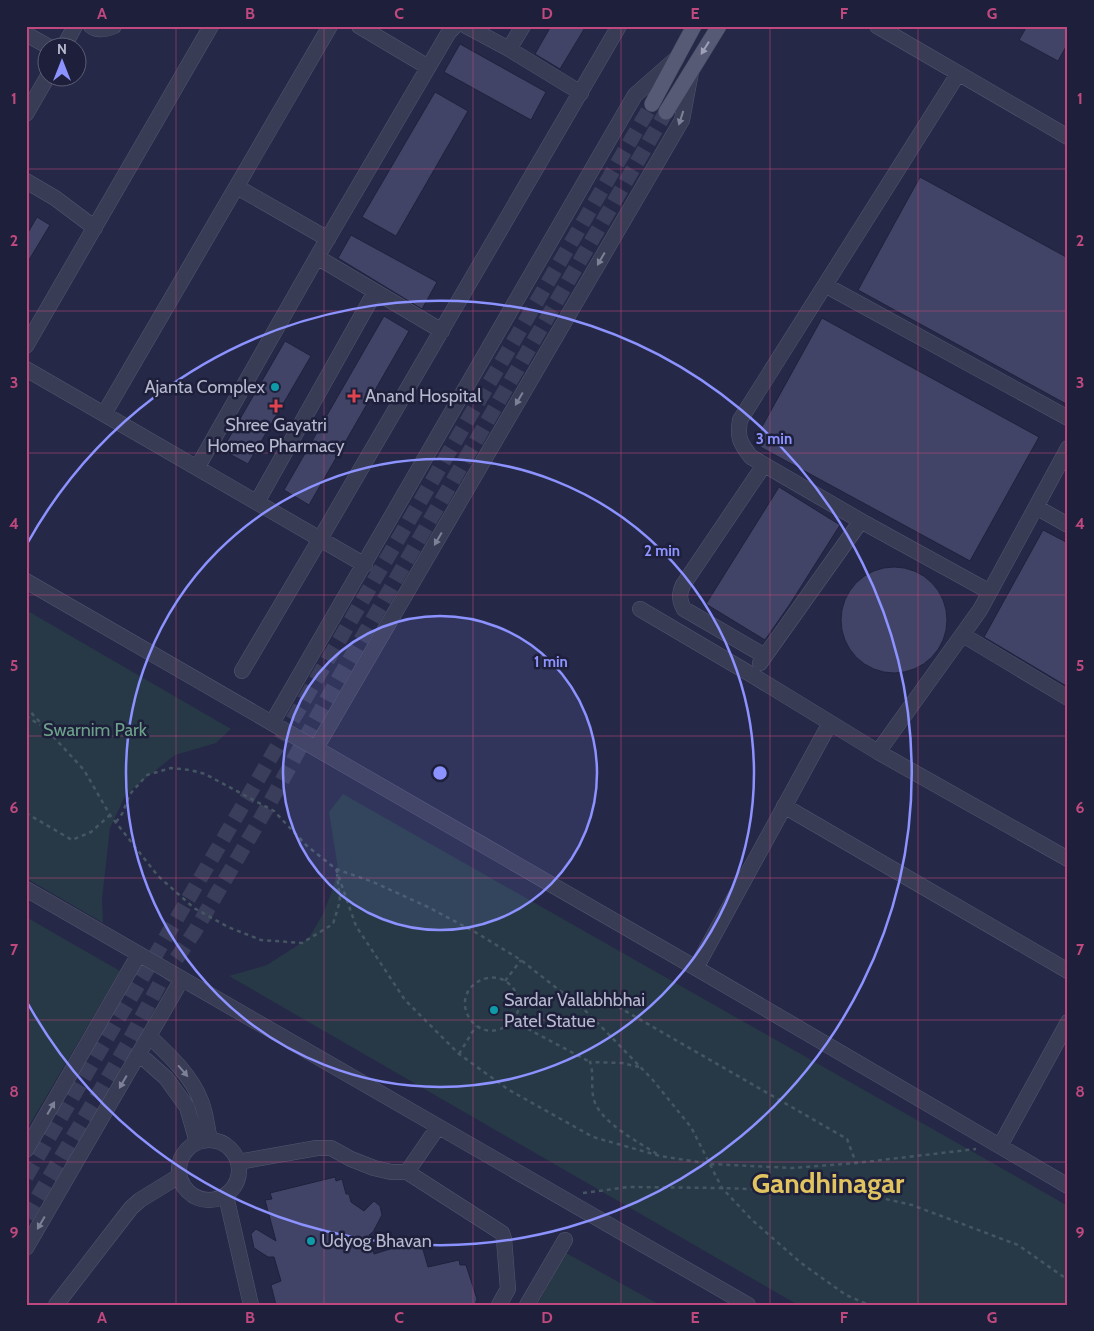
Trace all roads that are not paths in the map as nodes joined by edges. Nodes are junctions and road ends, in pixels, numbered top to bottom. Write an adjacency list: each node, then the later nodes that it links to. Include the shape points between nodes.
1 (75, 26): 15 (street)
2 (91, 26): 3 (street, via 102,30)
3 (114, 26)
4 (211, 26): 30 (street)
5 (330, 26): 29 (street)
6 (359, 26): 19 (street)
7 (455, 26): 19 (street)
8 (466, 26): 17 (street)
9 (523, 26): 17 (street)
10 (619, 26): 23 (street)
11 (694, 26): 18 (main road)
12 (719, 26): 20 (main road, one-way to 20)
13 (878, 26): 21 (street)
14 (26, 34): 16 (street)
15 (68, 38)
16 (38, 41)
17 (509, 49): 23 (street)
18 (677, 58): 24 (main road); 48 (street, via 636,95)
19 (428, 67): 31 (street)
20 (692, 70): 25 (main road); 59 (street, one-way to 59, via 682,120)
21 (958, 74): 27 (street); 33 (street)
22 (41, 88): 26 (street)
23 (581, 93): 35 (street)
24 (652, 104)
25 (666, 112)
26 (26, 114)
27 (1068, 137)
28 (26, 180): 30 (street, via 56,198)
29 (237, 186): 31 (street); 38 (street)
30 (94, 228): 36 (street)
31 (328, 239): 32 (street)
32 (317, 257): 34 (street); 42 (street)
33 (825, 285): 39 (street); 41 (street, via 740,420 741,444 750,458)
34 (376, 292): 35 (street); 43 (street)
35 (442, 331): 47 (street)
36 (26, 346)
37 (26, 369): 38 (street)
38 (104, 414): 42 (street)
39 (1068, 418)
40 (1068, 448): 44 (street)
41 (764, 465): 45 (street); 53 (street, via 680,593 680,602 684,609)
42 (198, 468): 43 (street)
43 (257, 502): 47 (street)
44 (1036, 507): 46 (street); 50 (street)
45 (861, 521): 50 (street); 53 (street)
46 (1068, 525)
47 (320, 539): 48 (street); 54 (street)
48 (365, 565): 57 (street)
49 (26, 581): 57 (street)
50 (990, 592): 52 (street)
51 (640, 609): 55 (street)
52 (963, 635): 56 (street); 60 (street)
53 (765, 656): 55 (street)
54 (242, 671)
55 (752, 675): 58 (street)
56 (1068, 698)
57 (272, 723): 59 (street)
58 (830, 723): 60 (street); 61 (street)
59 (316, 748): 65 (street)
60 (878, 752): 62 (street)
61 (784, 806): 65 (street); 66 (street)
62 (1068, 859)
63 (26, 889): 64 (street)
64 (138, 954): 67 (street); 74 (street, one-way to 64)
65 (696, 968): 73 (street)
66 (1068, 970)
67 (182, 979): 69 (street); 71 (street)
68 (1068, 1022): 73 (street)
69 (149, 1036): 70 (street); 72 (street, one-way to 72, via 190,1080 202,1101)
70 (139, 1054): 72 (street, via 166,1078 187,1107); 81 (street, one-way to 81)
71 (438, 1127): 76 (street); 86 (street)
72 (203, 1141): 75 (street, via 222,1143); 77 (street, via 186,1149 180,1160)
73 (1000, 1146): 78 (street)
74 (26, 1150)
75 (238, 1162): 76 (street, via 331,1148 374,1168); 79 (street, via 239,1175 235,1187)
76 (407, 1172): 84 (street, via 502,1233 508,1288)
77 (179, 1176): 79 (street, via 189,1194 201,1200 214,1201); 82 (street, via 131,1208)
78 (1068, 1186)
79 (226, 1196): 83 (street)
80 (565, 1240): 85 (street)
81 (26, 1248)
82 (56, 1305)
83 (251, 1305)
84 (499, 1305)
85 (527, 1305)
86 (748, 1305)

